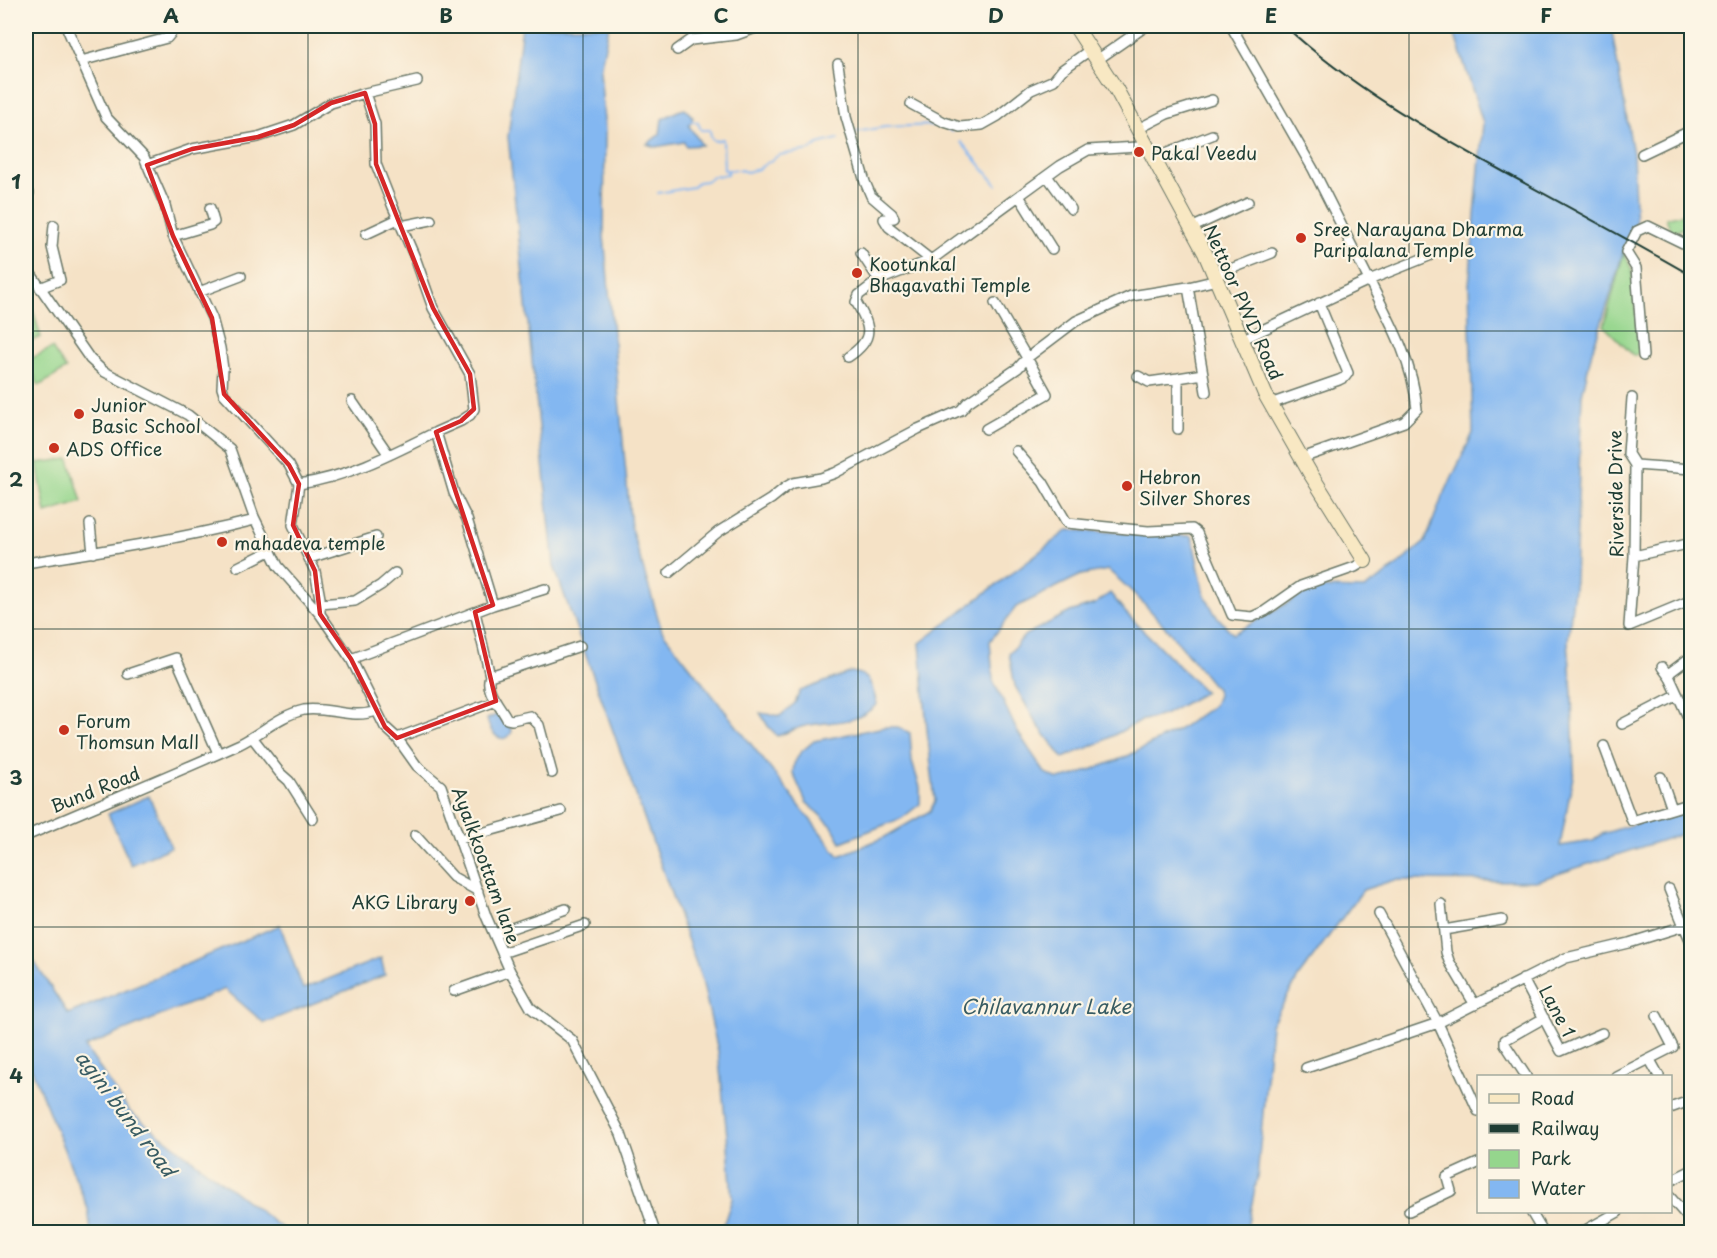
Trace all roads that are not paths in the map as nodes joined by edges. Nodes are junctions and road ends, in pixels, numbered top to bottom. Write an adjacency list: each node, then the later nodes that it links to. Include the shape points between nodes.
1 (66, 26): 9 (street)
2 (172, 26): 9 (street, via 167,38)
3 (760, 26): 7 (street, via 736,35 691,40)
4 (1075, 26): 8 (street, Nettoor PWD Road)
5 (1146, 26): 8 (street)
6 (1231, 26): 43 (street, via 1314,170)
7 (677, 50)
8 (1094, 55): 14 (street, via 1062,70 1054,80 1030,90 981,125 960,127); 15 (street, Nettoor PWD Road)
9 (81, 61): 21 (street, via 106,117)
10 (838, 64): 38 (street, via 852,139 871,196 892,214 894,218 884,219 889,227)
11 (417, 81): 12 (street)
12 (364, 93): 21 (street, via 331,103 294,125 258,137 192,149); 28 (street, via 375,124 376,164)
13 (1212, 100): 15 (street, via 1167,114)
14 (911, 104)
15 (1138, 129): 18 (street, Nettoor PWD Road)
16 (1692, 130): 19 (street)
17 (1212, 135): 20 (street)
18 (1145, 143): 20 (street, Nettoor PWD Road); 22 (street, via 1138,147 1088,150)
19 (1642, 154)
20 (1153, 158): 30 (street, Nettoor PWD Road)
21 (147, 165): 32 (street, via 165,205)
22 (1047, 176): 23 (street); 26 (street)
23 (1019, 196): 34 (street); 38 (street)
24 (1248, 202): 30 (street)
25 (210, 208): 32 (street, via 214,222)
26 (1071, 209)
27 (432, 220): 28 (street)
28 (399, 223): 31 (street); 62 (street, via 434,308 470,374 474,409 470,416)
29 (54, 225): 45 (street, via 52,247 60,280)
30 (1191, 228): 41 (street, Nettoor PWD Road)
31 (366, 234)
32 (173, 236): 46 (street)
33 (1692, 245): 50 (street, via 1648,226 1637,231 1626,252 1636,268)
34 (1052, 249)
35 (861, 253): 42 (street)
36 (1272, 253): 41 (street)
37 (1429, 256): 43 (street)
38 (931, 260): 42 (street)
39 (26, 267): 45 (street, Ayalkkoottam lane)
40 (241, 276): 46 (street)
41 (1216, 277): 44 (street); 49 (street, Nettoor PWD Road)
42 (879, 280): 51 (street, via 856,302 867,320 866,341)
43 (1369, 280): 48 (street); 65 (street, via 1400,340 1417,409 1404,422)
44 (1188, 287): 52 (street, via 1131,296 1076,321); 53 (street)
45 (40, 288): 69 (street, Ayalkkoottam lane, via 90,359 103,371 188,415 230,449)
46 (199, 292): 68 (street, via 212,318 220,348 224,394 289,465)
47 (995, 303): 52 (street)
48 (1319, 303): 49 (street); 59 (street, via 1348,373 1339,380)
49 (1241, 340): 59 (street, Nettoor PWD Road)
50 (1643, 356)
51 (848, 357)
52 (1027, 358): 60 (street, via 1047,394); 81 (street, via 961,410 835,473 786,487 718,532)
53 (1203, 374): 55 (street); 56 (street)
54 (1138, 376): 55 (street, via 1149,382)
55 (1178, 378): 61 (street)
56 (1206, 392)
57 (1632, 398): 66 (street, Riverside Drive, via 1629,454)
58 (352, 401): 64 (street)
59 (1270, 404): 65 (street, Nettoor PWD Road)
60 (986, 429)
61 (1178, 429)
62 (436, 432): 64 (street); 85 (street)
63 (1016, 451): 77 (street, via 1043,482 1068,523 1148,531 1192,529 1232,615 1252,617 1301,586)
64 (388, 455): 68 (street, via 325,480)
65 (1302, 458): 77 (street, Nettoor PWD Road)
66 (1635, 465): 67 (street); 75 (street, Riverside Drive)
67 (1692, 469)
68 (299, 484): 76 (street, via 293,525)
69 (255, 520): 73 (street, Ayalkkoottam lane); 74 (street)
70 (90, 524): 74 (street)
71 (376, 537): 76 (street)
72 (1692, 543): 75 (street)
73 (270, 552): 79 (street); 87 (street, Ayalkkoottam lane)
74 (93, 553): 78 (street)
75 (1634, 556): 83 (street, Riverside Drive, via 1629,626)
76 (310, 558): 84 (street)
77 (1365, 561)
78 (26, 563)
79 (238, 567)
80 (395, 573): 84 (street, via 355,601)
81 (669, 573)
82 (545, 589): 85 (street)
83 (1692, 600)
84 (320, 604): 87 (street)
85 (493, 605): 86 (street)
86 (475, 612): 90 (street); 92 (street)
87 (320, 614): 90 (street, Ayalkkoottam lane)
88 (579, 646): 92 (street)
89 (1692, 656): 93 (street, via 1665,671)
90 (351, 659): 95 (street, Ayalkkoottam lane)
91 (128, 674): 101 (street, via 176,658)
92 (490, 676): 94 (street)
93 (1678, 695): 96 (street); 97 (street)
94 (496, 701): 99 (street); 102 (street, via 507,719 530,716 536,720)
95 (376, 711): 98 (street, Bund Road, via 366,715 305,710); 99 (street, Ayalkkoottam lane)
96 (1622, 724)
97 (1692, 726)
98 (252, 736): 101 (street, Bund Road); 107 (street, via 289,781)
99 (397, 738): 110 (street, Ayalkkoottam lane, via 417,766 441,786)
100 (1604, 746): 105 (street, via 1632,821)
101 (218, 753): 109 (street, Bund Road)
102 (552, 773)
103 (1661, 777): 105 (street)
104 (1692, 803): 105 (street)
105 (1672, 809)
106 (561, 811): 110 (street)
107 (313, 819)
108 (415, 835): 112 (street, via 453,877)
109 (26, 836)
110 (460, 839): 112 (street, Ayalkkoottam lane)
111 (1669, 889): 118 (street)
112 (478, 891): 120 (street, Ayalkkoottam lane)
113 (1441, 904): 119 (street)
114 (566, 909): 120 (street)
115 (1379, 914): 129 (street)
116 (1502, 920): 119 (street)
117 (585, 925): 122 (street)
118 (1684, 926): 121 (street); 124 (street, via 1566,958)
119 (1444, 930): 126 (street, via 1449,961)
120 (495, 934): 122 (street, Ayalkkoottam lane)
121 (1692, 944)
122 (502, 953): 123 (street, Ayalkkoottam lane)
123 (510, 971): 125 (street); 147 (street, Ayalkkoottam lane, via 531,1008 572,1040 621,1134)
124 (1522, 979): 126 (street); 128 (street, Lane 1)
125 (454, 991)
126 (1475, 1005): 129 (street)
127 (1657, 1016): 131 (street, via 1673,1047)
128 (1544, 1018): 130 (street, Lane 1, via 1561,1051); 133 (street, via 1505,1040)
129 (1438, 1023): 132 (street); 138 (street)
130 (1602, 1034)
131 (1650, 1060): 134 (street); 135 (street)
132 (1306, 1068)
133 (1525, 1075)
134 (1620, 1075)
135 (1658, 1075)
136 (1692, 1100): 137 (street)
137 (1672, 1104)
138 (1477, 1107)
139 (1477, 1164): 143 (street, via 1447,1177 1451,1191)
140 (1692, 1170): 141 (street)
141 (1672, 1180)
142 (1672, 1198): 146 (street)
143 (1409, 1211)
144 (1532, 1213): 148 (street)
145 (1616, 1213): 149 (street)
146 (1692, 1222)
147 (655, 1233)
148 (1543, 1233)
149 (1582, 1233)

